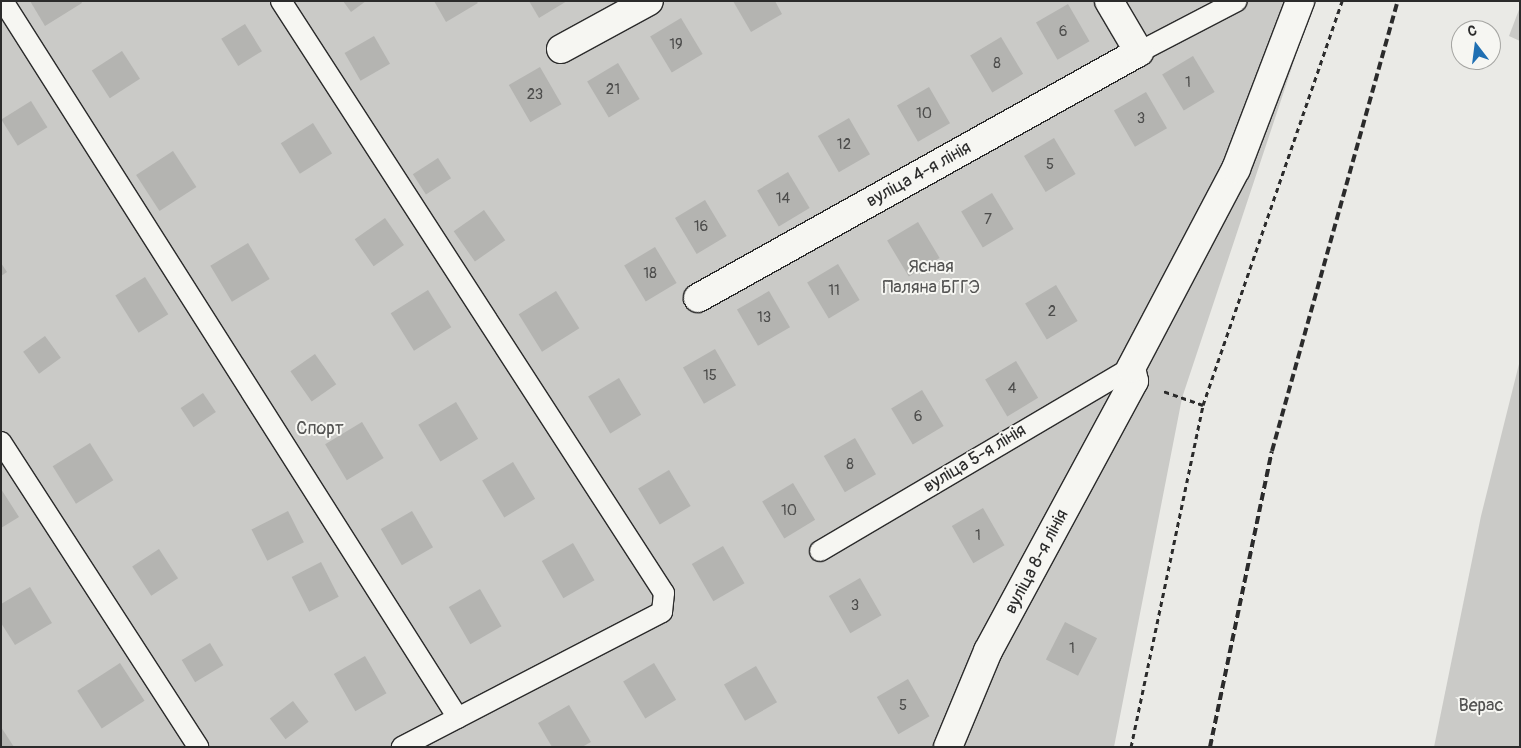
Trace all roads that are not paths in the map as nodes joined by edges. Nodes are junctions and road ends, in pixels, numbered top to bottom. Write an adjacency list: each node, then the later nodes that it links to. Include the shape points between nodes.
1 (3, 1): 13 (lane)
2 (281, 1): 13 (lane, via 664,593 662,612)
3 (649, 1): 7 (street)
4 (1110, 1): 8 (street)
5 (1237, 1): 8 (lane)
6 (1300, 1): 10 (street, вуліца 8-я лінія, via 1236,169)
7 (561, 49)
8 (1140, 52): 9 (street, вуліца 4-я лінія)
9 (698, 298)
10 (1132, 375): 12 (lane, вуліца 5-я лінія); 16 (street, вуліца 8-я лінія, via 988,651)
11 (1, 442): 14 (lane)
12 (820, 551)
13 (458, 718): 15 (lane)
14 (198, 747)
15 (402, 747)
16 (948, 747)

